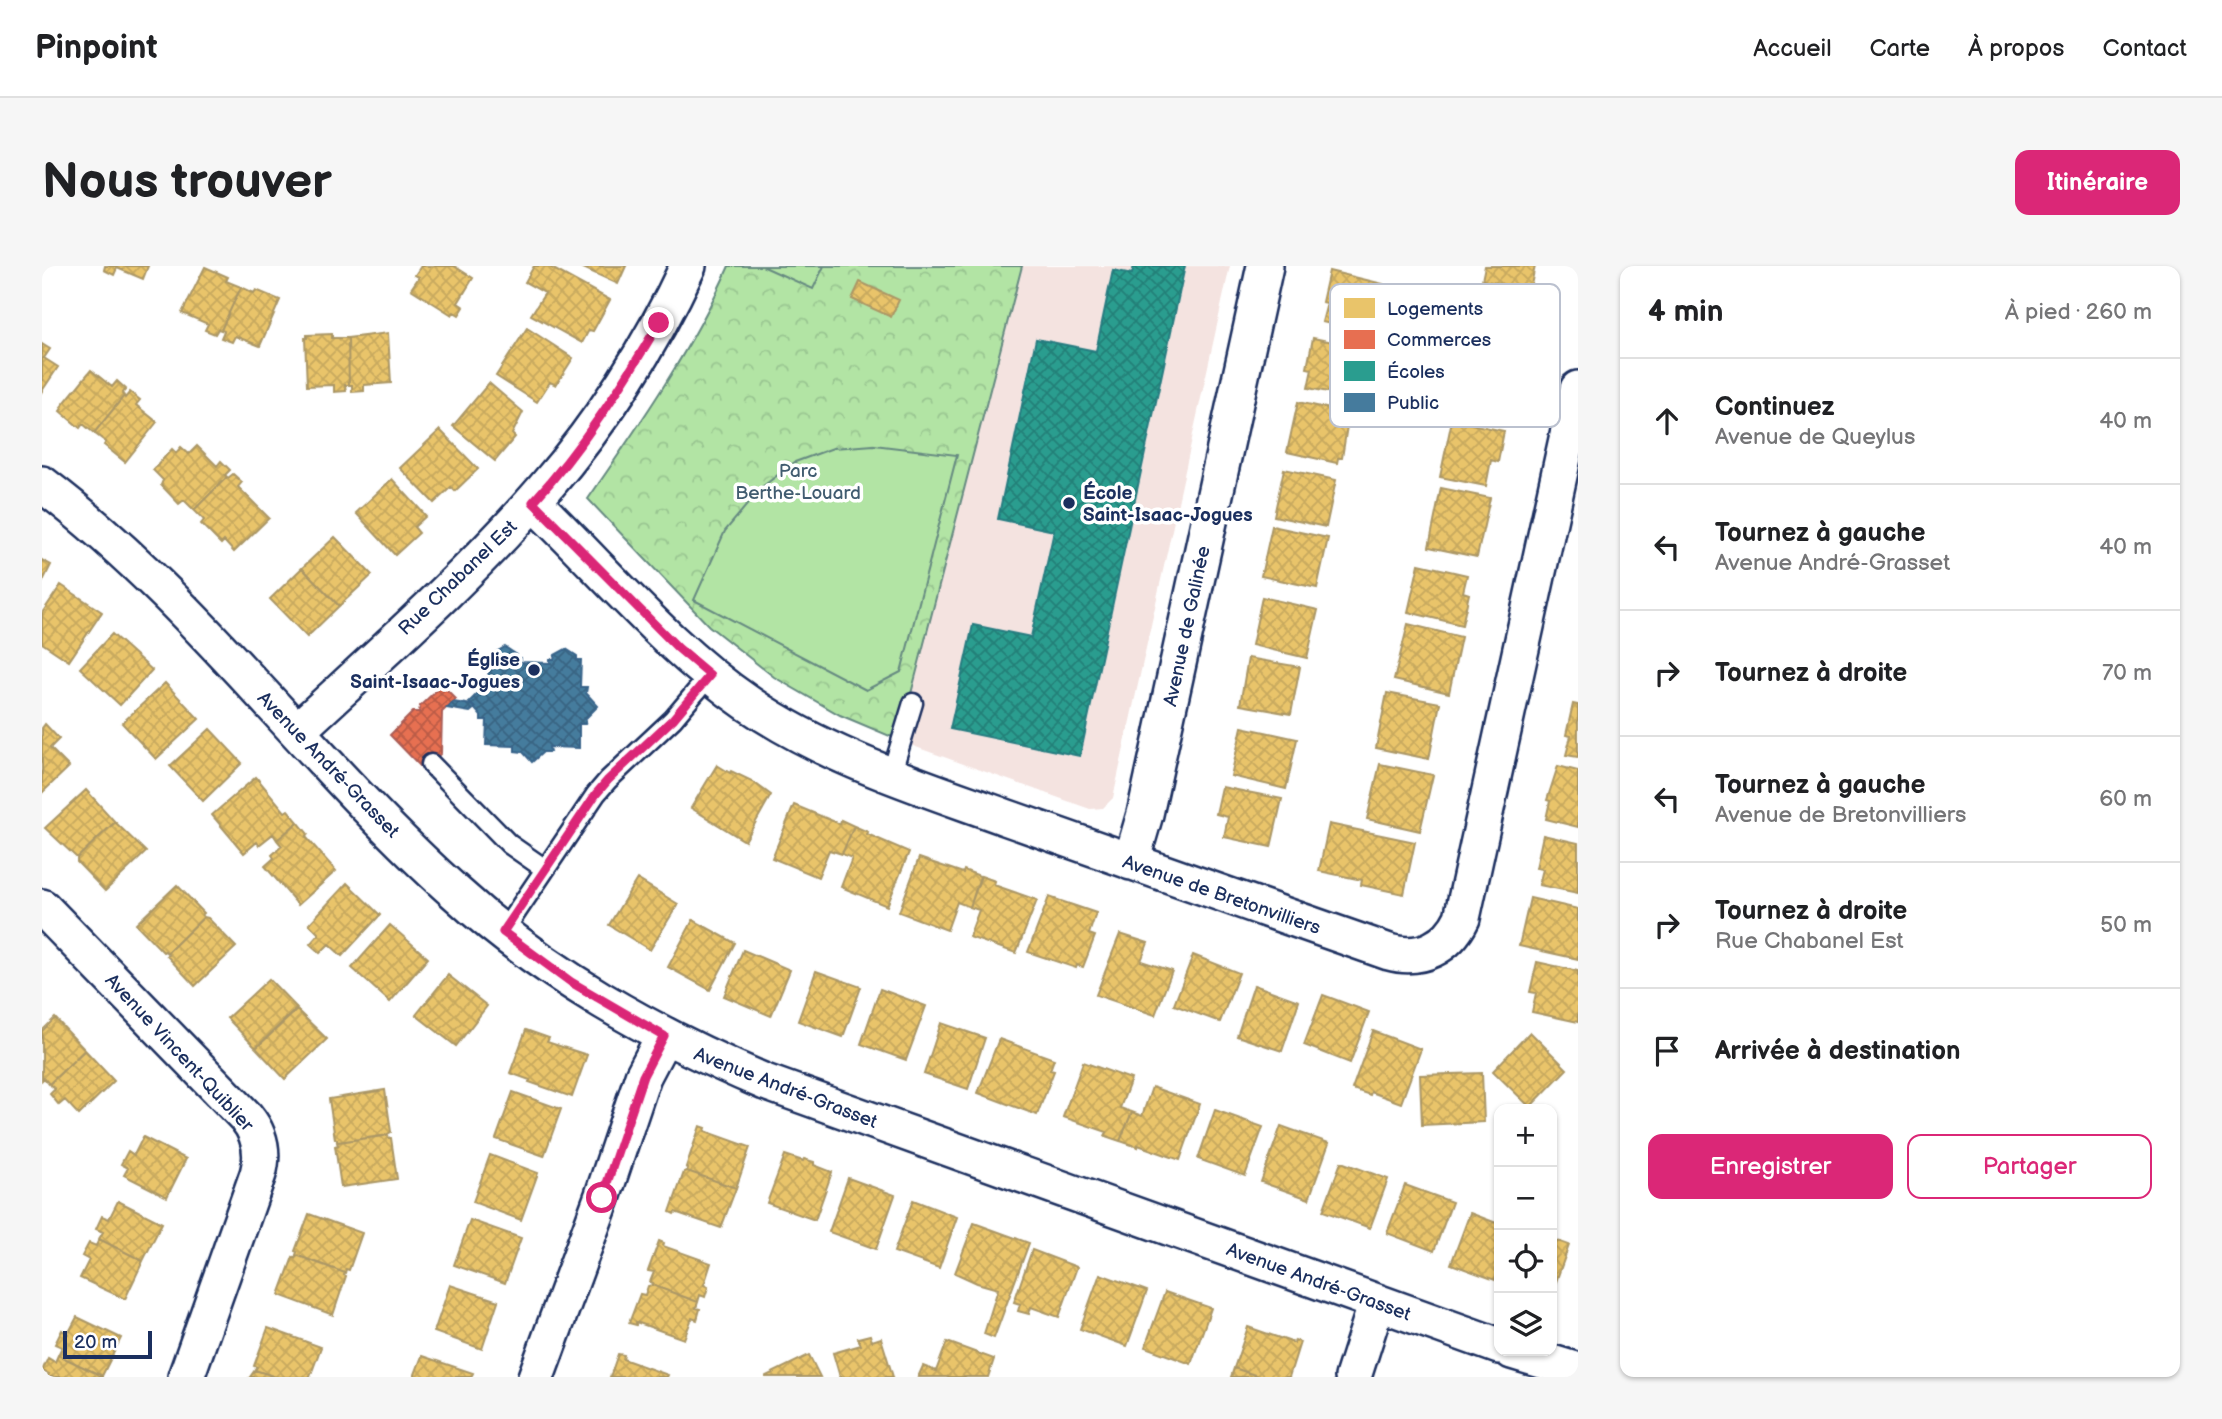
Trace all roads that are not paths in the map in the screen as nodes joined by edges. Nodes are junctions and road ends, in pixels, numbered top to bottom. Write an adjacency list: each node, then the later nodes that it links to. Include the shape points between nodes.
1 (688, 266): 5 (street, Rue Chabanel Est, via 626,378)
2 (1265, 266): 11 (street, Avenue de Galinée)
3 (1578, 388): 11 (street, Avenue de Bretonvilliers, via 1464,910 1451,936 1427,952 1398,955)
4 (42, 484): 8 (street, Avenue André-Grasset, via 150,577)
5 (533, 502): 6 (street, Avenue de Bretonvilliers); 8 (street, Rue Chabanel Est)
6 (710, 675): 10 (street, Avenue de Bretonvilliers, via 801,735); 12 (lane, via 673,719 608,780)
7 (913, 703): 10 (lane)
8 (297, 731): 14 (street, Avenue André-Grasset, via 439,878)
9 (432, 764): 12 (lane, via 509,844)
10 (891, 775): 11 (street, Avenue de Bretonvilliers)
11 (1131, 862)
12 (545, 869): 14 (lane)
13 (49, 928): 20 (street, Avenue Vincent-Quiblier, via 246,1117 259,1139 258,1174)
14 (503, 932): 15 (street, Avenue André-Grasset, via 571,982)
15 (664, 1036): 16 (street, Avenue André-Grasset, via 765,1082); 21 (street, via 643,1076)
16 (1377, 1302): 17 (street, Avenue André-Grasset); 22 (street)
17 (1494, 1344)
18 (1528, 1356): 19 (street)
19 (1578, 1371)
20 (186, 1377)
21 (536, 1377)
22 (1353, 1377)

